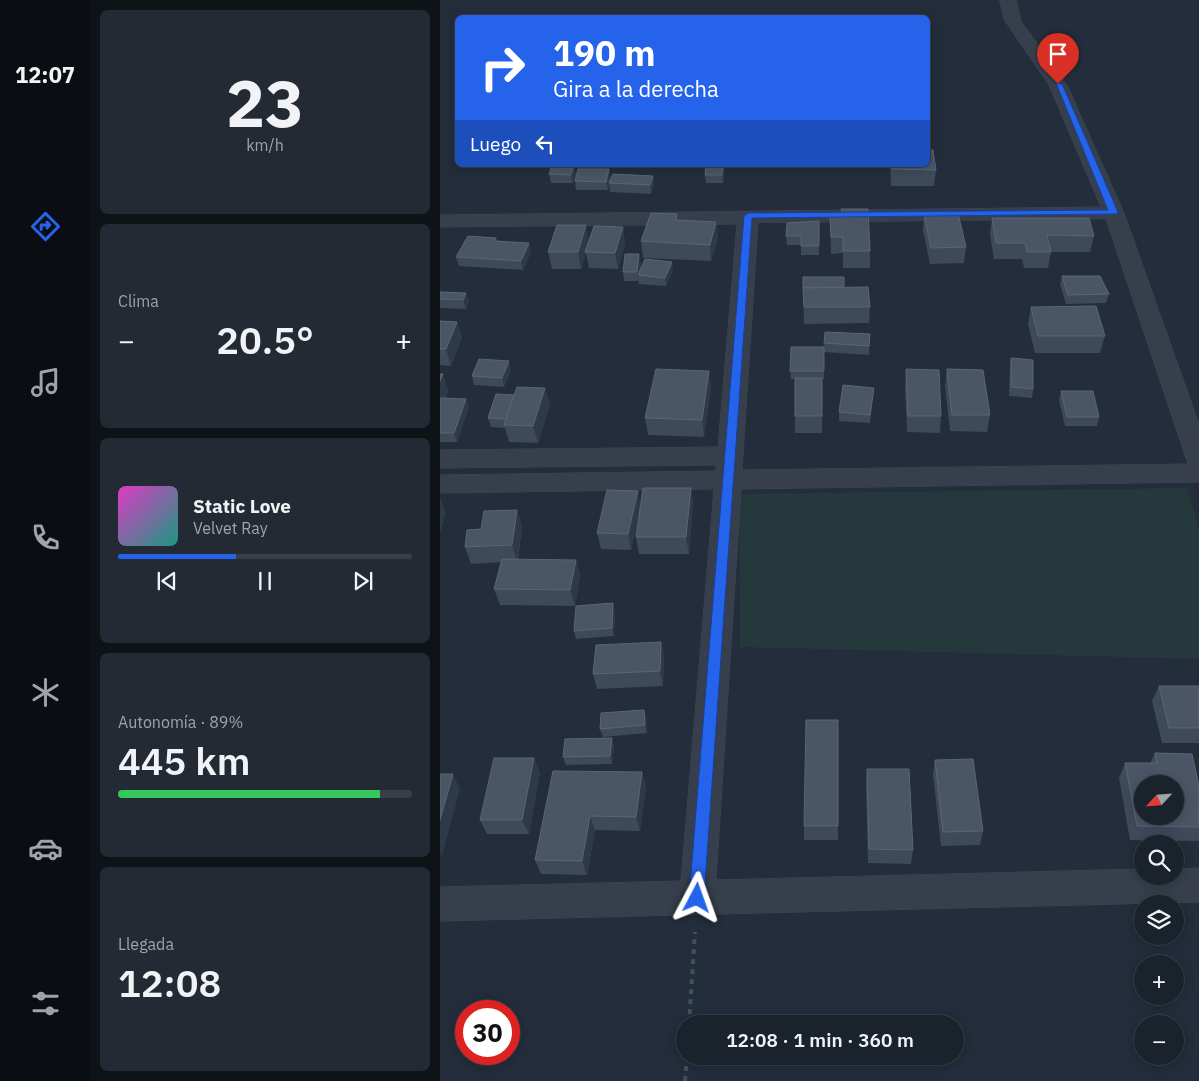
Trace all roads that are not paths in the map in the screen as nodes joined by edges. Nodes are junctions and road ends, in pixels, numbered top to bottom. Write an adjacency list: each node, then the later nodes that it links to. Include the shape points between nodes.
1 (1008, 0): 2 (street, via 1014,21 1058,84)
2 (1114, 212): 3 (street); 6 (street)
3 (748, 216): 4 (street); 7 (street)
4 (440, 221)
5 (440, 460): 7 (street)
6 (1199, 460)
7 (729, 469): 8 (street); 9 (street); 11 (street)
8 (1199, 473)
9 (440, 484)
10 (1199, 885): 11 (street)
11 (697, 898): 12 (street)
12 (440, 904)

